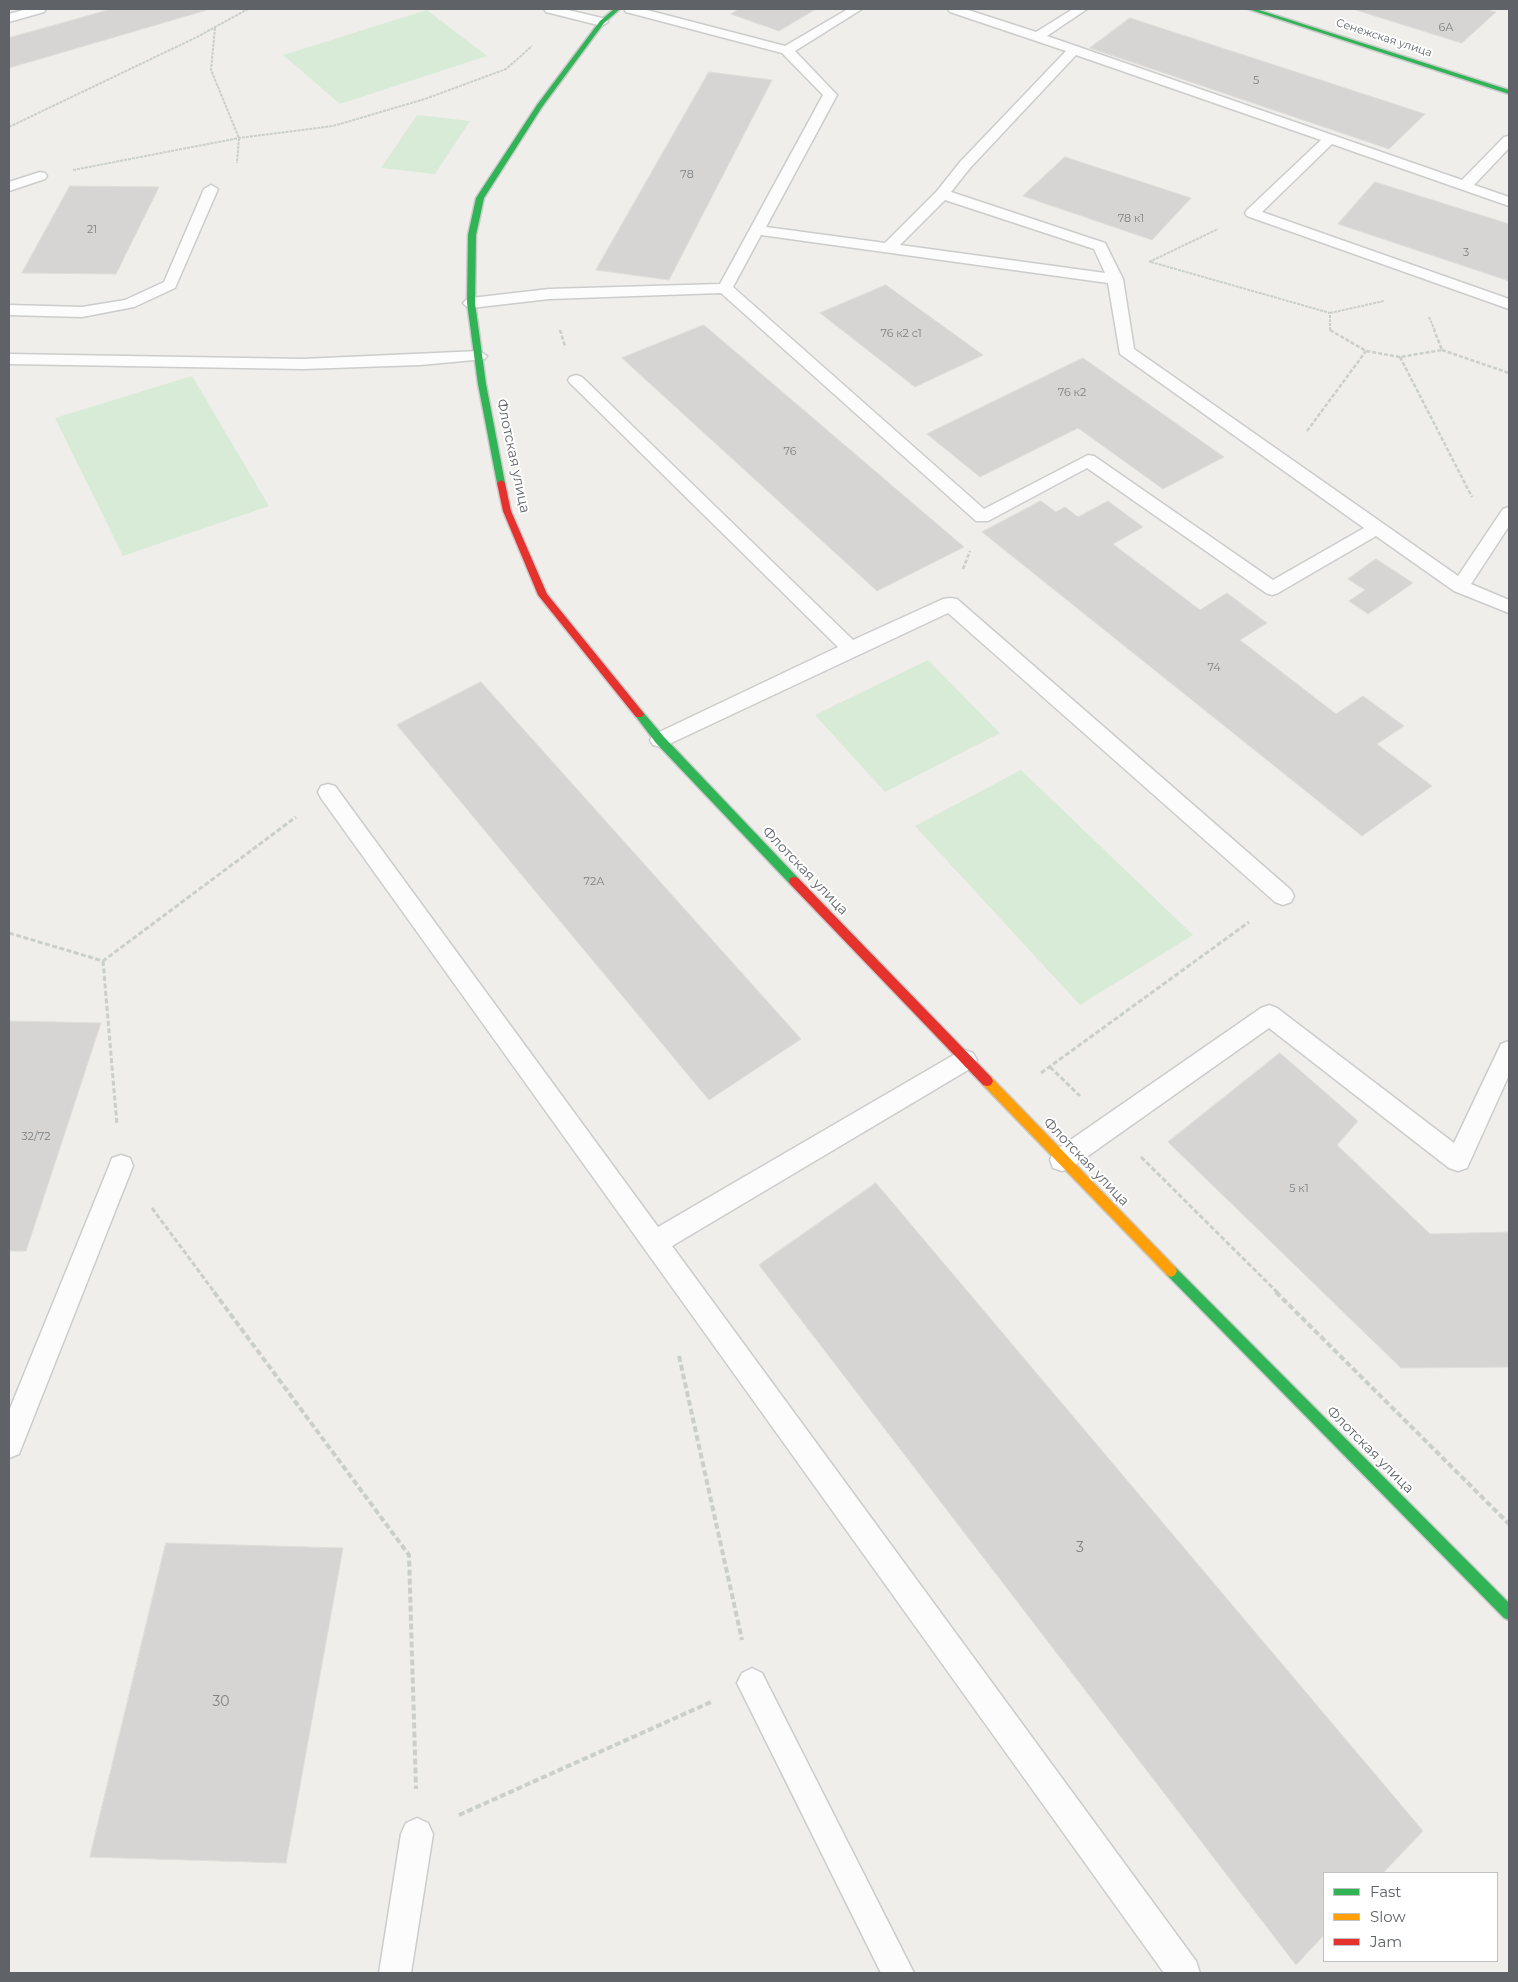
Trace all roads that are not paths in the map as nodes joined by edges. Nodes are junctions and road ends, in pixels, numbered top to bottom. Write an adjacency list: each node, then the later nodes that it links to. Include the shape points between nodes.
1 (40, 9): 9 (lane)
2 (550, 9): 10 (lane)
3 (617, 9): 10 (street, Флотская улица)
4 (630, 9): 12 (lane)
5 (856, 9): 12 (lane)
6 (954, 9): 11 (lane)
7 (1082, 9): 11 (lane)
8 (1251, 9): 14 (street, Сенежская улица)
9 (9, 18)
10 (602, 22): 27 (street, Флотская улица, via 540,106 480,198 472,234)
11 (1037, 37): 13 (lane)
12 (787, 50): 23 (lane, via 830,95)
13 (1074, 50): 15 (lane); 21 (lane, via 965,165)
14 (1509, 92)
15 (1330, 139): 18 (lane); 28 (lane, via 1252,213)
16 (1509, 140): 18 (lane)
17 (40, 176): 19 (lane)
18 (1466, 186): 22 (lane)
19 (9, 187)
20 (211, 190): 29 (lane, via 170,285 129,304 82,312)
21 (942, 194): 24 (lane); 25 (lane, via 1100,246)
22 (1509, 202)
23 (757, 230): 24 (lane); 26 (lane)
24 (889, 248): 25 (lane)
25 (1114, 278): 34 (lane, via 1126,351)
26 (725, 288): 27 (lane, via 549,294); 34 (lane, via 982,517 1088,460 1272,589)
27 (471, 302): 30 (street, Флотская улица)
28 (1509, 304)
29 (9, 310)
30 (479, 356): 31 (lane, via 418,361 209,362); 38 (street, Флотская улица, via 507,511 543,595)
31 (9, 358)
32 (576, 380): 37 (lane)
33 (1509, 513): 35 (lane)
34 (1377, 528): 35 (lane)
35 (1460, 587): 36 (lane)
36 (1509, 607)
37 (851, 649): 38 (lane); 40 (lane, via 950,604)
38 (660, 740): 42 (street, Флотская улица)
39 (328, 792): 45 (lane)
40 (1283, 896)
41 (1509, 1051): 43 (lane, via 1458,1160 1269,1015)
42 (965, 1060): 43 (street, Флотская улица); 45 (lane)
43 (1062, 1160): 47 (street, Флотская улица)
44 (121, 1166): 46 (lane)
45 (654, 1243): 52 (lane)
46 (9, 1444)
47 (1509, 1613)
48 (752, 1684): 51 (lane)
49 (417, 1834): 50 (lane)
50 (395, 1973)
51 (898, 1973)
52 (1184, 1973)

